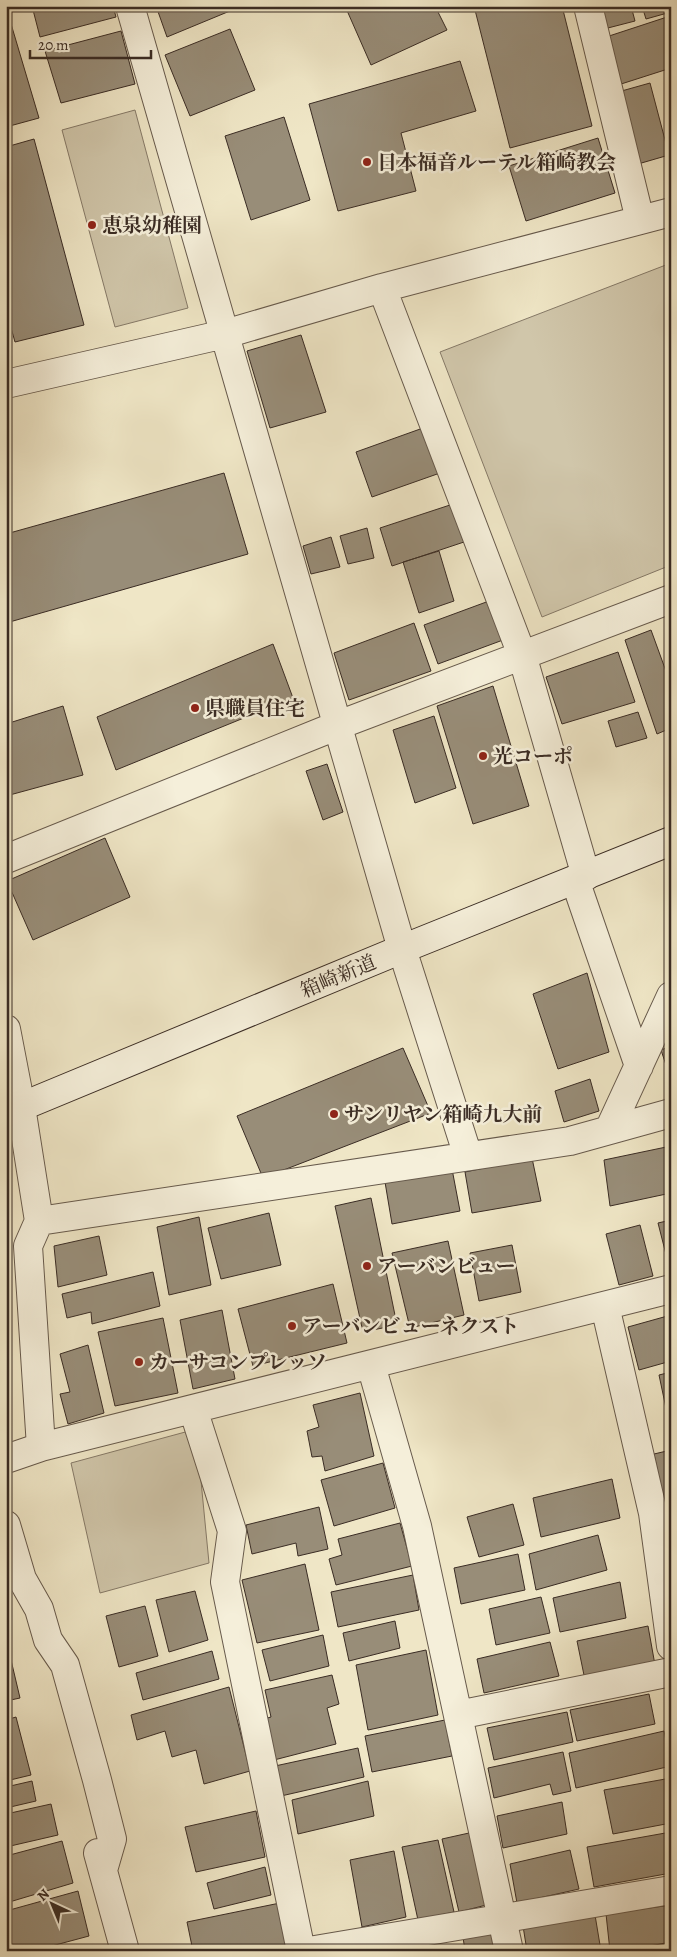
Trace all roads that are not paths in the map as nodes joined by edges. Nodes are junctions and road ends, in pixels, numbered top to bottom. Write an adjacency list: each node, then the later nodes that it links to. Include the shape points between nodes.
1 (130, 6): 6 (street)
2 (588, 6): 4 (street)
3 (671, 212): 4 (street)
4 (640, 220): 5 (street)
5 (382, 288): 6 (street); 9 (street)
6 (224, 334): 7 (street); 10 (street)
7 (6, 384)
8 (671, 599): 9 (street)
9 (522, 655): 10 (street); 13 (street)
10 (336, 726): 12 (street); 14 (street)
11 (671, 841): 13 (street, 箱崎新道)
12 (6, 859)
13 (581, 878): 14 (street, 箱崎新道); 17 (street)
14 (402, 949): 18 (street, 箱崎新道); 21 (street)
15 (671, 996): 17 (street)
16 (6, 1029): 18 (street)
17 (639, 1066): 20 (street)
18 (14, 1110): 22 (street)
19 (671, 1113): 20 (street)
20 (609, 1130): 21 (street, via 570,1141)
21 (468, 1156): 22 (street)
22 (38, 1221): 27 (street, via 28,1246)
23 (671, 1290): 24 (street)
24 (605, 1306): 25 (street); 30 (street, via 653,1513)
25 (371, 1365): 26 (street); 32 (street, via 417,1526)
26 (193, 1409): 27 (street); 36 (street, via 232,1531 225,1582)
27 (41, 1447): 28 (street)
28 (6, 1459)
29 (6, 1524): 35 (street, via 22,1579 39,1609 48,1640 65,1665 97,1780 86,1811)
30 (671, 1646)
31 (671, 1672): 32 (street)
32 (458, 1715): 34 (street)
33 (671, 1890): 34 (street)
34 (503, 1919): 37 (street); 38 (street)
35 (125, 1951)
36 (301, 1951)
37 (310, 1951)
38 (509, 1951)

